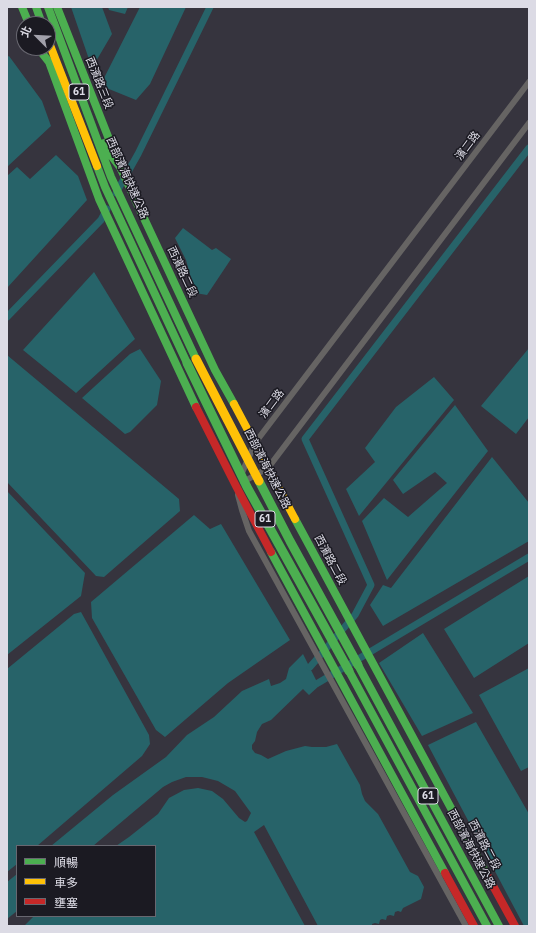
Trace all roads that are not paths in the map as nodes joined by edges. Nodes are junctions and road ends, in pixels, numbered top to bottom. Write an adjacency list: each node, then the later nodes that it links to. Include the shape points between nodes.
1 (48, 7): 9 (main road, via 59,25 106,149); 17 (main road, 西部濱海快速公路 / 61, bridge, via 111,177 196,359 290,541)
2 (57, 7): 9 (main road, 西濱路三段)
3 (44, 56): 6 (main road)
4 (46, 56): 6 (main road)
5 (54, 56): 16 (main road, 西部濱海快速公路 / 61, bridge, via 105,187 247,487)
6 (48, 62): 12 (main road, via 99,199)
7 (529, 82): 10 (street, 濱二路)
8 (529, 123): 11 (street)
9 (120, 167): 10 (main road, 西濱路二段, via 215,370)
10 (255, 443): 11 (main road, 西濱路二段); 12 (street, 濱二路)
11 (268, 468): 12 (street); 18 (main road, 西濱路二段)
12 (236, 486): 13 (main road)
13 (336, 680): 14 (street); 15 (main road)
14 (466, 926)
15 (474, 926)
16 (488, 926)
17 (499, 926)
18 (515, 926)

